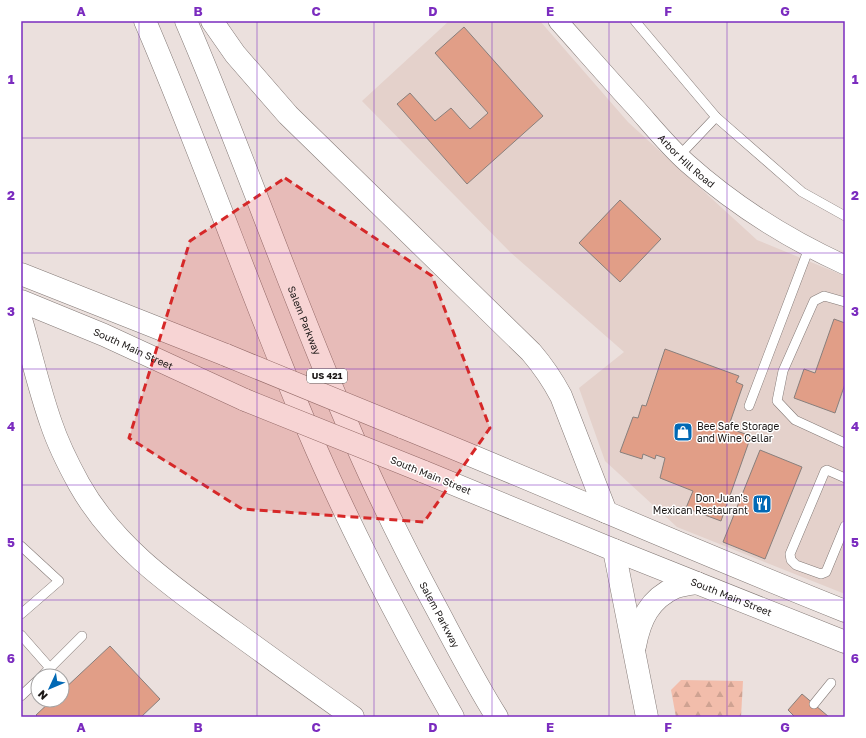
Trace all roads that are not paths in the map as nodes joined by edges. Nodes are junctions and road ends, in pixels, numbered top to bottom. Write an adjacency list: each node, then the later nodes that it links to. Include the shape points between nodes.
1 (145, 21): 35 (main road, via 309,432 380,583)
2 (186, 21): 36 (main road, Salem Parkway / US 421, via 209,73 347,424 414,566)
3 (212, 21): 18 (main road, via 235,54 288,115 543,365 561,396)
4 (558, 21): 7 (street, Arbor Hill Road)
5 (635, 21): 6 (lane)
6 (716, 117): 7 (lane); 8 (lane, via 802,192)
7 (679, 156): 9 (street, Arbor Hill Road, via 720,190)
8 (845, 216)
9 (809, 248): 10 (street, Arbor Hill Road); 15 (lane)
10 (845, 265)
11 (21, 274): 18 (main road, bridge, via 497,465)
12 (21, 301): 21 (main road, South Main Street, bridge, via 98,332 245,400)
13 (845, 302): 16 (lane, via 824,296 814,301 783,371 777,401 795,420)
14 (21, 319): 34 (main road, via 58,443 80,485 108,525 160,577)
15 (749, 406)
16 (845, 443)
17 (845, 478): 19 (lane, via 827,470 823,474 790,554 791,560 796,565 821,574 826,572)
18 (606, 512): 21 (main road); 23 (main road)
19 (845, 526)
20 (21, 546): 24 (lane, via 59,580)
21 (614, 550): 22 (main road, South Main Street); 28 (main road)
22 (697, 583): 27 (main road, South Main Street); 28 (main road, via 668,591 650,607 638,628)
23 (845, 611)
24 (21, 614)
25 (21, 635): 29 (lane)
26 (82, 636): 29 (lane)
27 (845, 642)
28 (634, 649): 37 (main road)
29 (50, 668)
30 (831, 683): 33 (lane)
31 (30, 688): 32 (lane)
32 (21, 696)
33 (814, 704)
34 (352, 717)
35 (453, 717)
36 (497, 717)
37 (647, 717)

